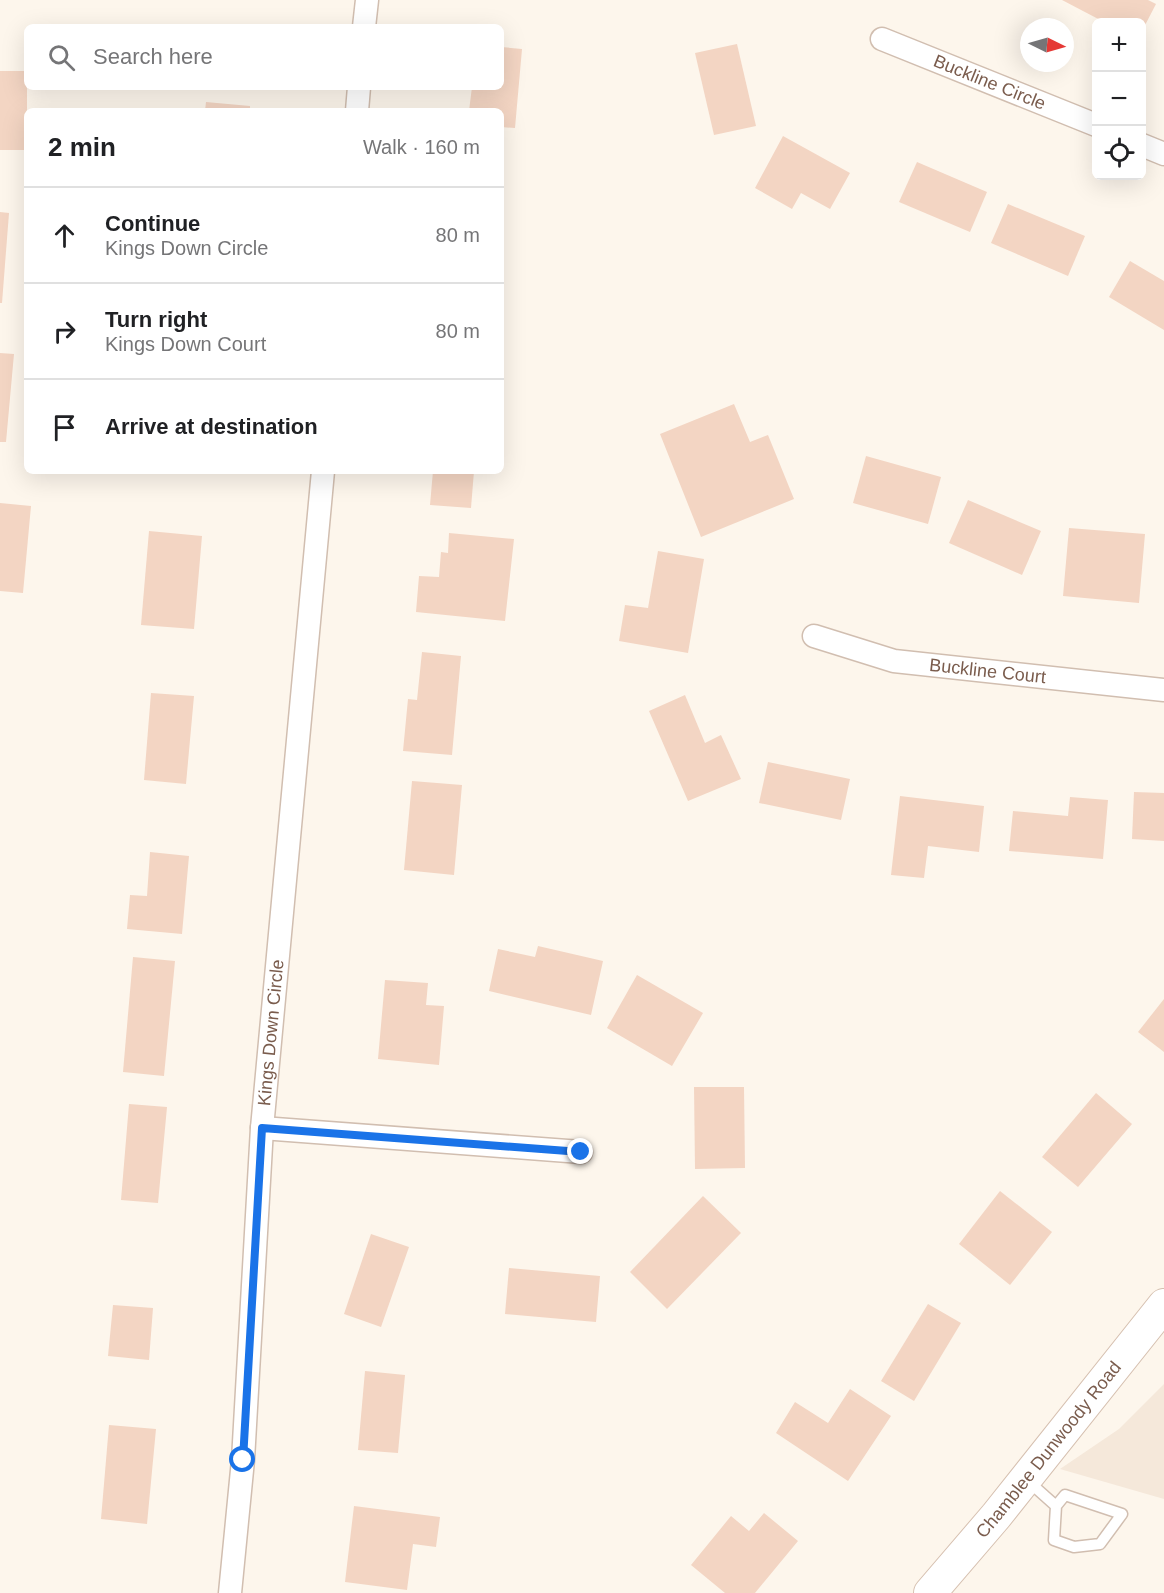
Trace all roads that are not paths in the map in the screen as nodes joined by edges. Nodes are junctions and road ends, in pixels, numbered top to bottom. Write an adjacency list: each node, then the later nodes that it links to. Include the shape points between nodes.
1 (367, 0): 2 (street)
2 (364, 24)
3 (882, 39): 6 (street, Buckline Circle)
4 (359, 90): 5 (street)
5 (357, 108)
6 (1092, 123)
7 (1146, 147): 8 (street)
8 (1164, 154)
9 (323, 474): 12 (street, Kings Down Circle)
10 (814, 636): 11 (street, Buckline Court, via 894,661)
11 (1164, 690)
12 (262, 1128): 13 (street); 17 (street, Kings Down Circle, via 243,1460)
13 (581, 1152)
14 (1164, 1305): 15 (street, Chamblee Dunwoody Road)
15 (1025, 1479): 16 (lane); 18 (street, Chamblee Dunwoody Road)
16 (1056, 1506): 16 (lane, via 1054,1540 1074,1547 1100,1544 1122,1514 1065,1495)
17 (230, 1593)
18 (930, 1593)

